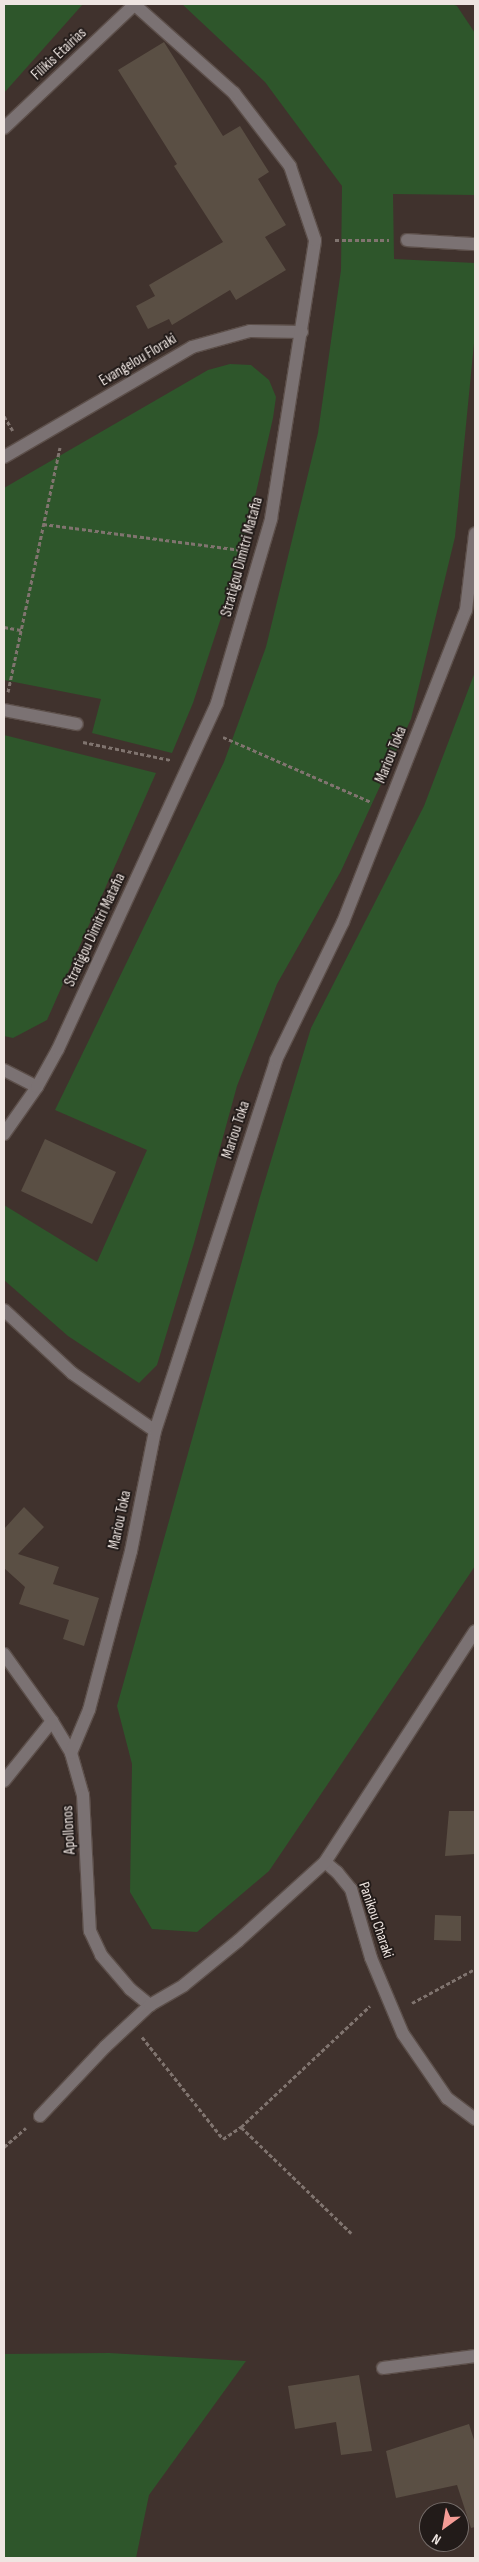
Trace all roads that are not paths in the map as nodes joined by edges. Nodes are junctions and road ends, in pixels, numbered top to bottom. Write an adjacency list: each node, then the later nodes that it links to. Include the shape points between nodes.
1 (135, 4): 2 (street, Filikis Etairias); 5 (street, Stratigou Dimitri Matafia, via 234,93 290,166 315,240)
2 (4, 128)
3 (407, 240): 4 (street)
4 (475, 244)
5 (302, 332): 6 (street, Evangelou Floraki, via 250,332 192,347); 11 (street, Stratigou Dimitri Matafia, via 272,519 217,703 58,1049)
6 (4, 457)
7 (475, 534): 14 (street, Mariou Toka, via 466,610 343,922 276,1060)
8 (4, 710): 9 (street)
9 (77, 724)
10 (4, 1070): 11 (street)
11 (37, 1087): 12 (street, Stratigou Dimitri Matafia)
12 (4, 1134)
13 (4, 1310): 14 (street, via 72,1373)
14 (156, 1431): 18 (street, Mariou Toka, via 130,1552 92,1701)
15 (475, 1631): 20 (street)
16 (4, 1654): 17 (street, Apollonos)
17 (52, 1721): 18 (street, Apollonos); 19 (street)
18 (71, 1752): 21 (street, Apollonos, via 83,1795 90,1930 101,1955 130,1989)
19 (4, 1781)
20 (325, 1862): 21 (street, via 238,1941 184,1985); 23 (street, Panikou Charaki, via 351,1890 371,1958 403,2034 446,2098)
21 (150, 2005): 22 (street)
22 (40, 2116)
23 (475, 2120)
24 (475, 2356): 25 (street)
25 (383, 2368)

